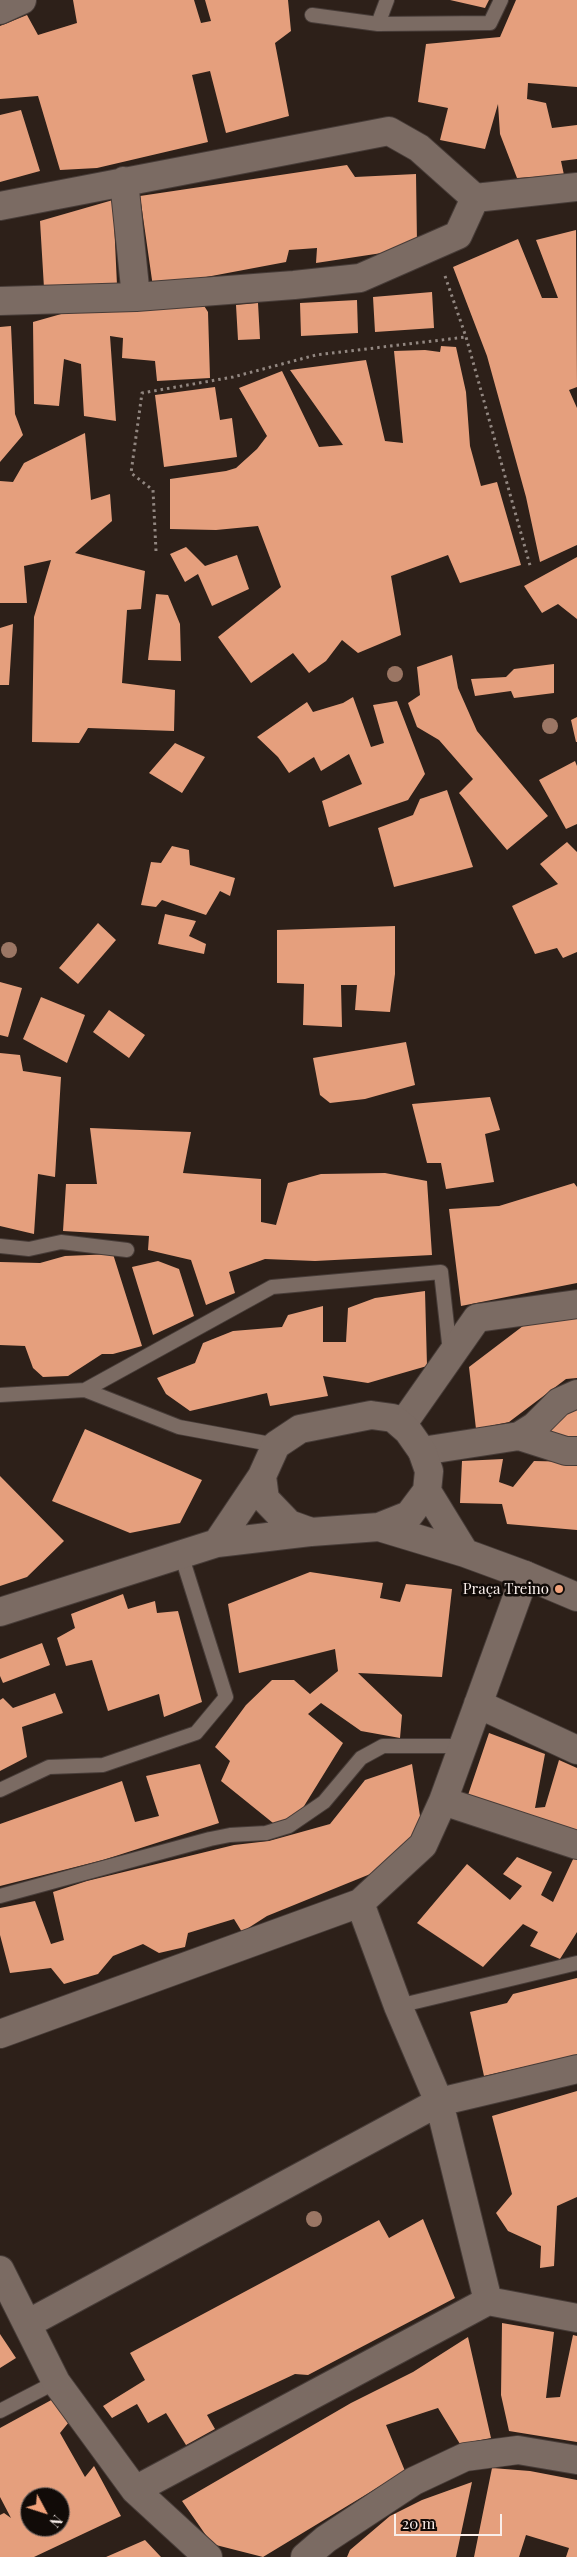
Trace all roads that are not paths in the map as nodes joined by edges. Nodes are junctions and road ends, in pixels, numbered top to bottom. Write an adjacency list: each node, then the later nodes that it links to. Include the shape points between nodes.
1 (22, 0): 4 (street)
2 (387, 0): 6 (lane)
3 (501, 0): 6 (lane, via 490,24)
4 (0, 10)
5 (312, 15): 6 (lane)
6 (378, 24)
7 (124, 181): 9 (street, via 389,131 419,148); 10 (street); 11 (street)
8 (577, 187): 9 (street)
9 (475, 198): 11 (street, via 458,235 360,278)
10 (0, 206)
11 (136, 296): 12 (street)
12 (0, 300)
13 (0, 1246): 14 (lane, via 29,1250 60,1242)
14 (127, 1250)
15 (577, 1304): 16 (street, via 477,1318)
16 (450, 1355): 17 (lane, via 441,1272 282,1286 272,1287); 20 (street)
17 (85, 1390): 19 (lane); 22 (lane, via 179,1427)
18 (577, 1394): 21 (street, via 559,1402 535,1426)
19 (0, 1395)
20 (402, 1425): 22 (street, via 393,1418 371,1415 300,1429); 23 (street)
21 (519, 1436): 23 (street); 24 (street, via 566,1451)
22 (276, 1445): 25 (street)
23 (422, 1451): 26 (street, via 430,1470)
24 (577, 1451)
25 (262, 1476): 28 (street, via 265,1499 289,1524); 29 (street)
26 (427, 1491): 27 (street, via 409,1515); 30 (street)
27 (379, 1527): 28 (street); 30 (street)
28 (311, 1532): 29 (street)
29 (217, 1542): 31 (street)
30 (465, 1553): 32 (street)
31 (182, 1554): 34 (street); 38 (lane, via 226,1697 196,1733 103,1765 48,1767)
32 (525, 1575): 33 (street); 35 (street)
33 (577, 1597)
34 (0, 1612)
35 (478, 1704): 36 (street); 37 (street)
36 (463, 1746): 39 (street); 41 (lane, via 383,1746 361,1758 324,1802 289,1826 266,1833 210,1839)
37 (577, 1750)
38 (0, 1790)
39 (443, 1801): 40 (street); 42 (street, via 423,1845)
40 (577, 1845)
41 (0, 1896)
42 (360, 1903): 44 (street); 45 (street)
43 (577, 1963): 44 (lane)
44 (398, 2006): 47 (street)
45 (0, 2034)
46 (577, 2069): 47 (street)
47 (439, 2102): 49 (street); 51 (street)
48 (0, 2270): 51 (street)
49 (488, 2301): 50 (street); 55 (street)
50 (577, 2318)
51 (27, 2324): 52 (street)
52 (56, 2382): 53 (lane); 55 (street)
53 (0, 2412)
54 (577, 2460): 57 (street, via 518,2450 465,2457 414,2481 326,2539)
55 (135, 2490): 56 (street)
56 (208, 2557)
57 (305, 2557)

